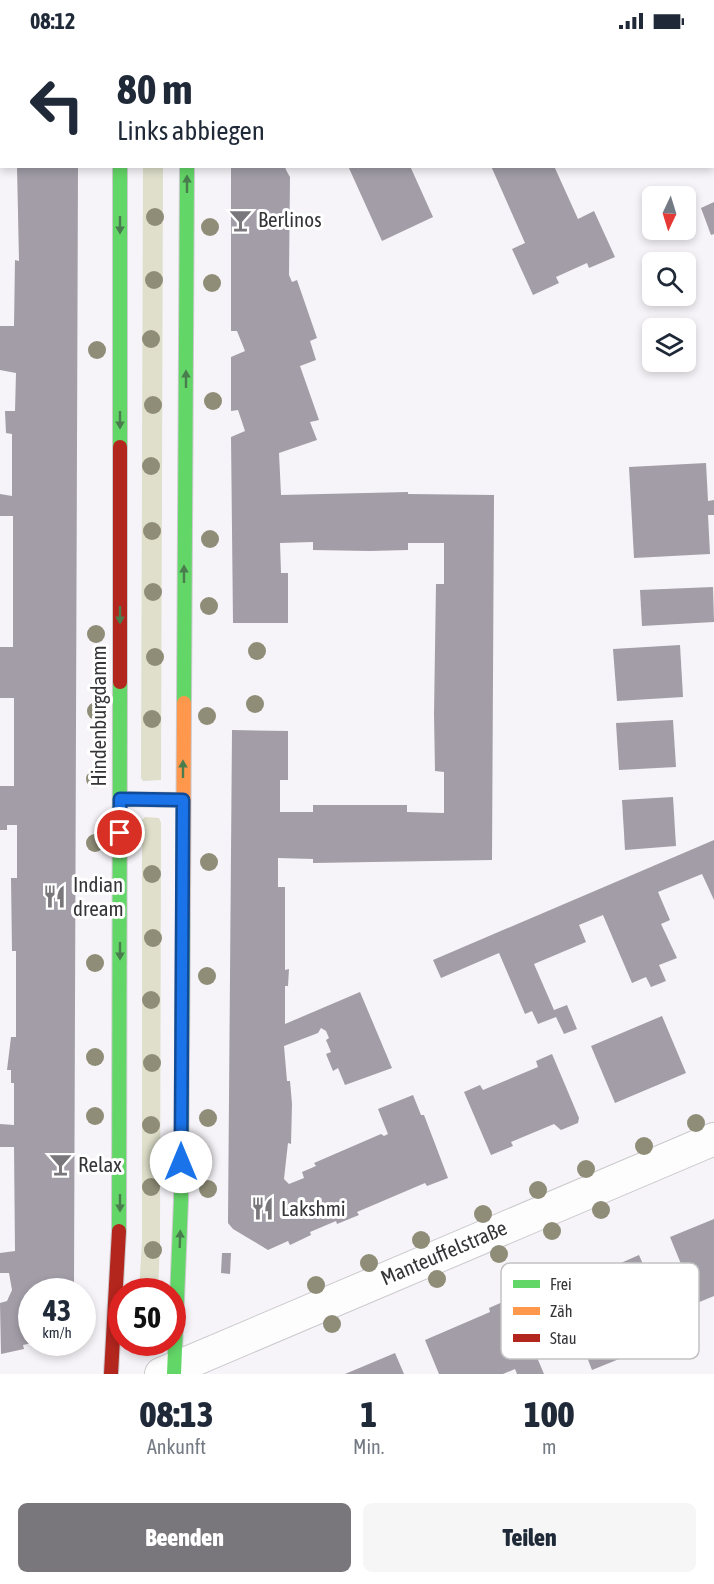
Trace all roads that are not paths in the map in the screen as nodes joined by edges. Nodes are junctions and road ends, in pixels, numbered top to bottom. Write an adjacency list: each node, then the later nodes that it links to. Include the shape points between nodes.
1 (120, 168): 3 (main road, Hindenburgdamm, one-way to 3)
2 (187, 168): 4 (main road, one-way to 2)
3 (120, 799): 4 (main road); 7 (main road, Hindenburgdamm, one-way to 7, via 119,1255)
4 (183, 800): 6 (main road, one-way to 4, via 181,1200)
5 (714, 1138): 6 (street, Manteuffelstraße)
6 (169, 1372)
7 (111, 1374)

